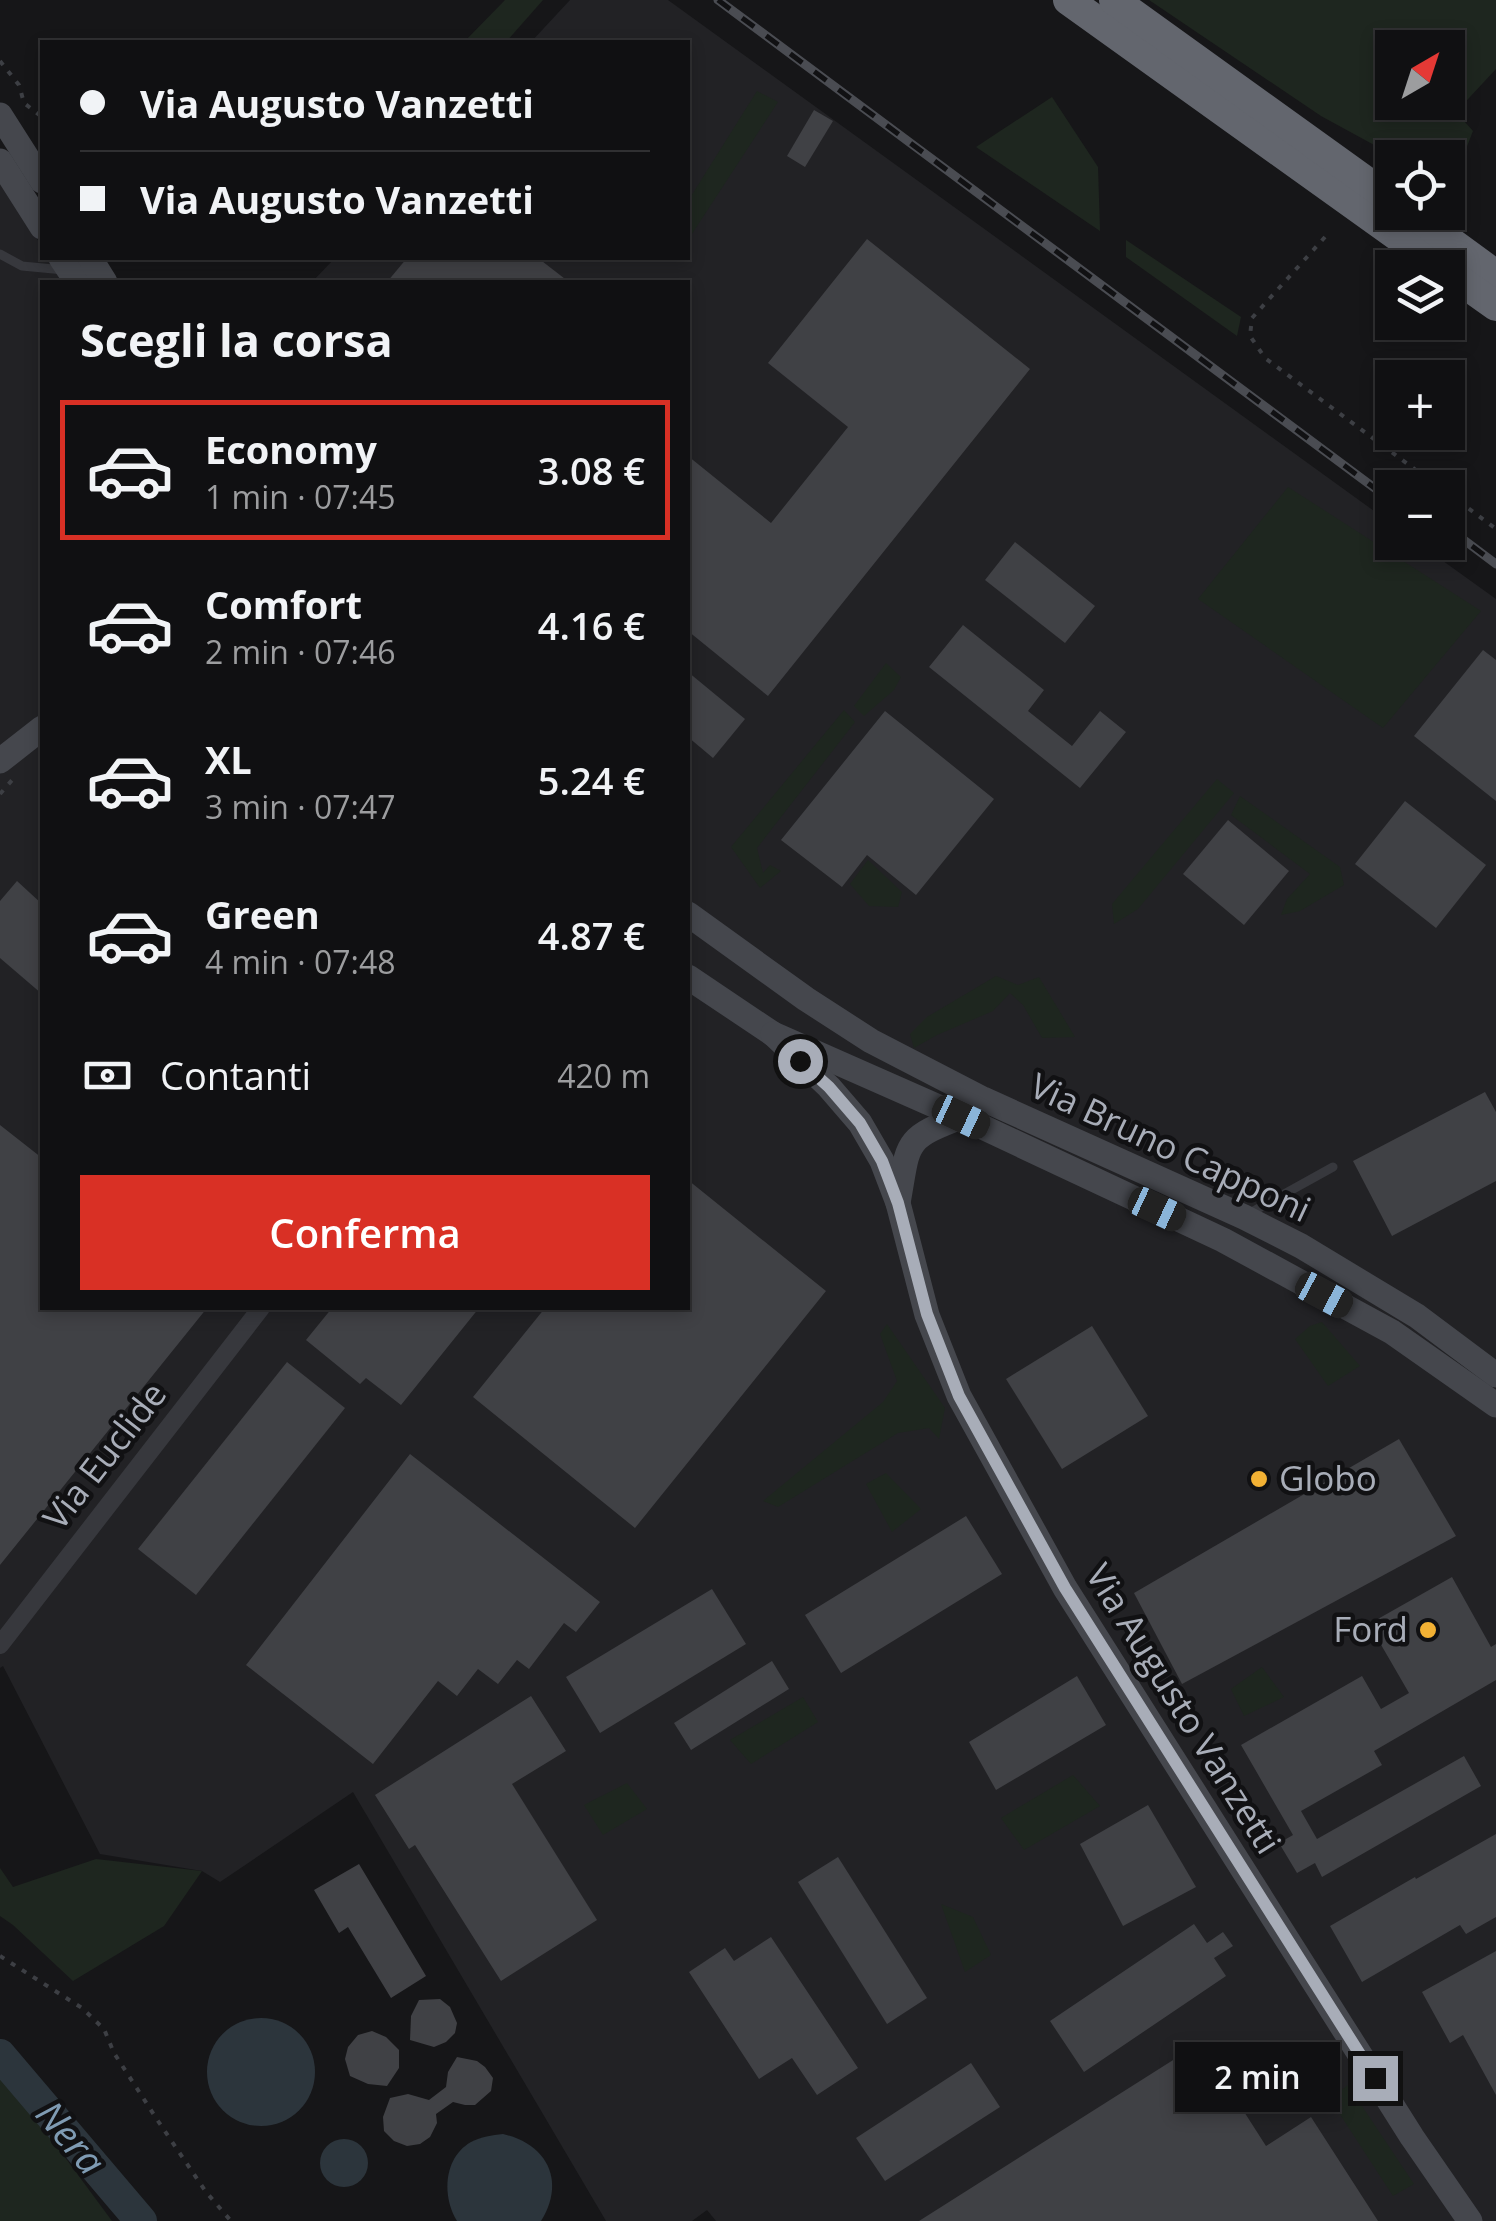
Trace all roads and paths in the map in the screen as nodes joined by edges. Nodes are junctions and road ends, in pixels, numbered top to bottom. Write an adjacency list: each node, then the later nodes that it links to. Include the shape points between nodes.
1 (1068, 0): 12 (highway)
2 (1114, 0): 8 (highway)
3 (0, 60): 5 (path, via 24,103)
4 (0, 115): 7 (main road)
5 (40, 115)
6 (0, 161): 9 (main road)
7 (40, 178)
8 (1375, 188)
9 (40, 224)
10 (1435, 230): 15 (highway)
11 (1325, 237): 19 (path, via 1252,318 1250,336 1265,358)
12 (1417, 250)
13 (0, 254): 14 (lane, via 22,266)
14 (74, 267): 16 (main road)
15 (1496, 274)
16 (101, 280)
17 (1465, 284): 18 (highway)
18 (1496, 306)
19 (1416, 470)
20 (1465, 506): 21 (path)
21 (1496, 529)
22 (40, 730): 23 (main road)
23 (0, 761)
24 (690, 915): 26 (main road, Via Bruno Capponi)
25 (690, 978): 27 (main road, Via Bruno Capponi)
26 (806, 999): 27 (main road, via 801,1025); 31 (main road, Via Bruno Capponi, via 983,1099)
27 (772, 1034): 28 (main road, Via Bruno Capponi); 30 (main road, Via Augusto Vanzetti, via 860,1123)
28 (961, 1117): 30 (main road, Via Augusto Vanzetti, via 915,1138); 34 (main road, Via Bruno Capponi, via 1256,1258 1392,1332)
29 (1333, 1167): 31 (lane)
30 (898, 1203): 38 (main road, Via Augusto Vanzetti, via 927,1314 959,1396 1065,1588)
31 (1244, 1217): 33 (main road, Via Bruno Capponi, via 1417,1316)
32 (259, 1310): 35 (street, Via Euclide)
33 (1496, 1375)
34 (1496, 1404)
35 (0, 1645)
36 (0, 1956): 37 (path, via 104,2029 158,2121)
37 (232, 2221)
38 (1470, 2221)

